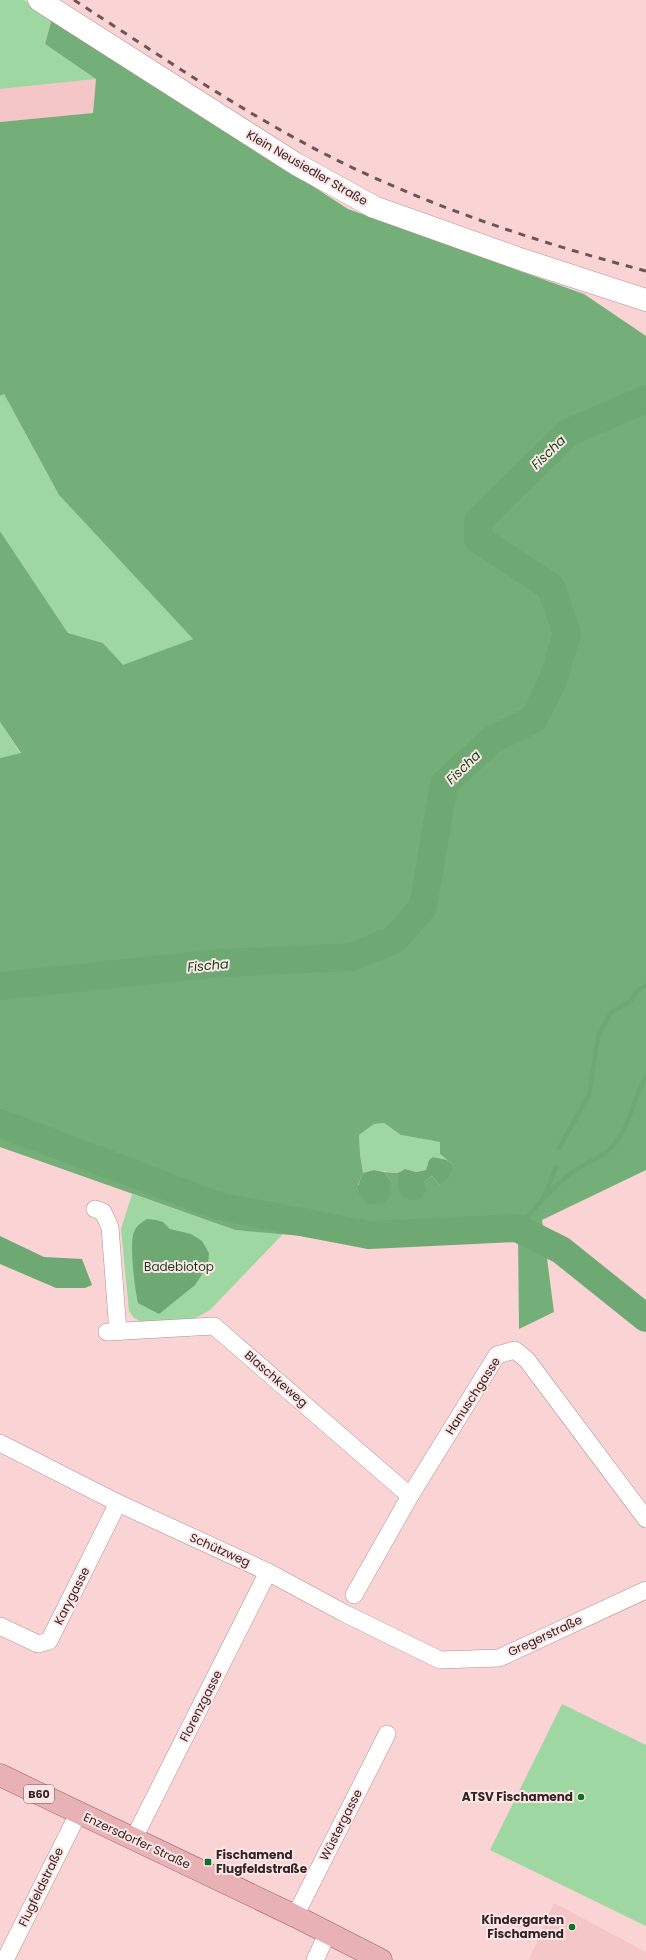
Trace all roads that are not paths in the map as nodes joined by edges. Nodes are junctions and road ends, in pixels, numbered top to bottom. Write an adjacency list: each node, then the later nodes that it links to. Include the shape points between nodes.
1 (39, 0): 2 (main road, Klein Neusiedler Straße, via 296,164 374,207)
2 (646, 300)
3 (95, 1209): 5 (street, Blaschkeweg, via 103,1212 110,1227 113,1332 214,1326)
4 (0, 1443): 6 (street, Schützweg)
5 (410, 1496): 7 (street, Hanuschgasse, via 498,1355 515,1350 527,1360); 10 (street, Hanuschgasse)
6 (118, 1504): 8 (street, Schützweg); 11 (street, Karygasse, via 49,1641 38,1644)
7 (646, 1520)
8 (268, 1572): 12 (street, Schützweg); 16 (street, Florenzgasse)
9 (646, 1590): 12 (street, Gregerstraße, via 499,1658)
10 (354, 1595)
11 (0, 1626)
12 (440, 1660)
13 (387, 1734): 17 (street, Wüstergasse)
14 (0, 1775): 15 (main road, Enzersdorfer Straße / B60)
15 (78, 1814): 16 (main road, Enzersdorfer Straße / B60); 19 (street, Flugfeldstraße)
16 (133, 1840): 17 (main road, Enzersdorfer Straße / B60)
17 (295, 1916): 18 (main road, Enzersdorfer Straße / B60)
18 (327, 1934): 20 (street); 21 (main road, Enzersdorfer Straße / B60)
19 (5, 1960)
20 (315, 1960)
21 (381, 1960)

